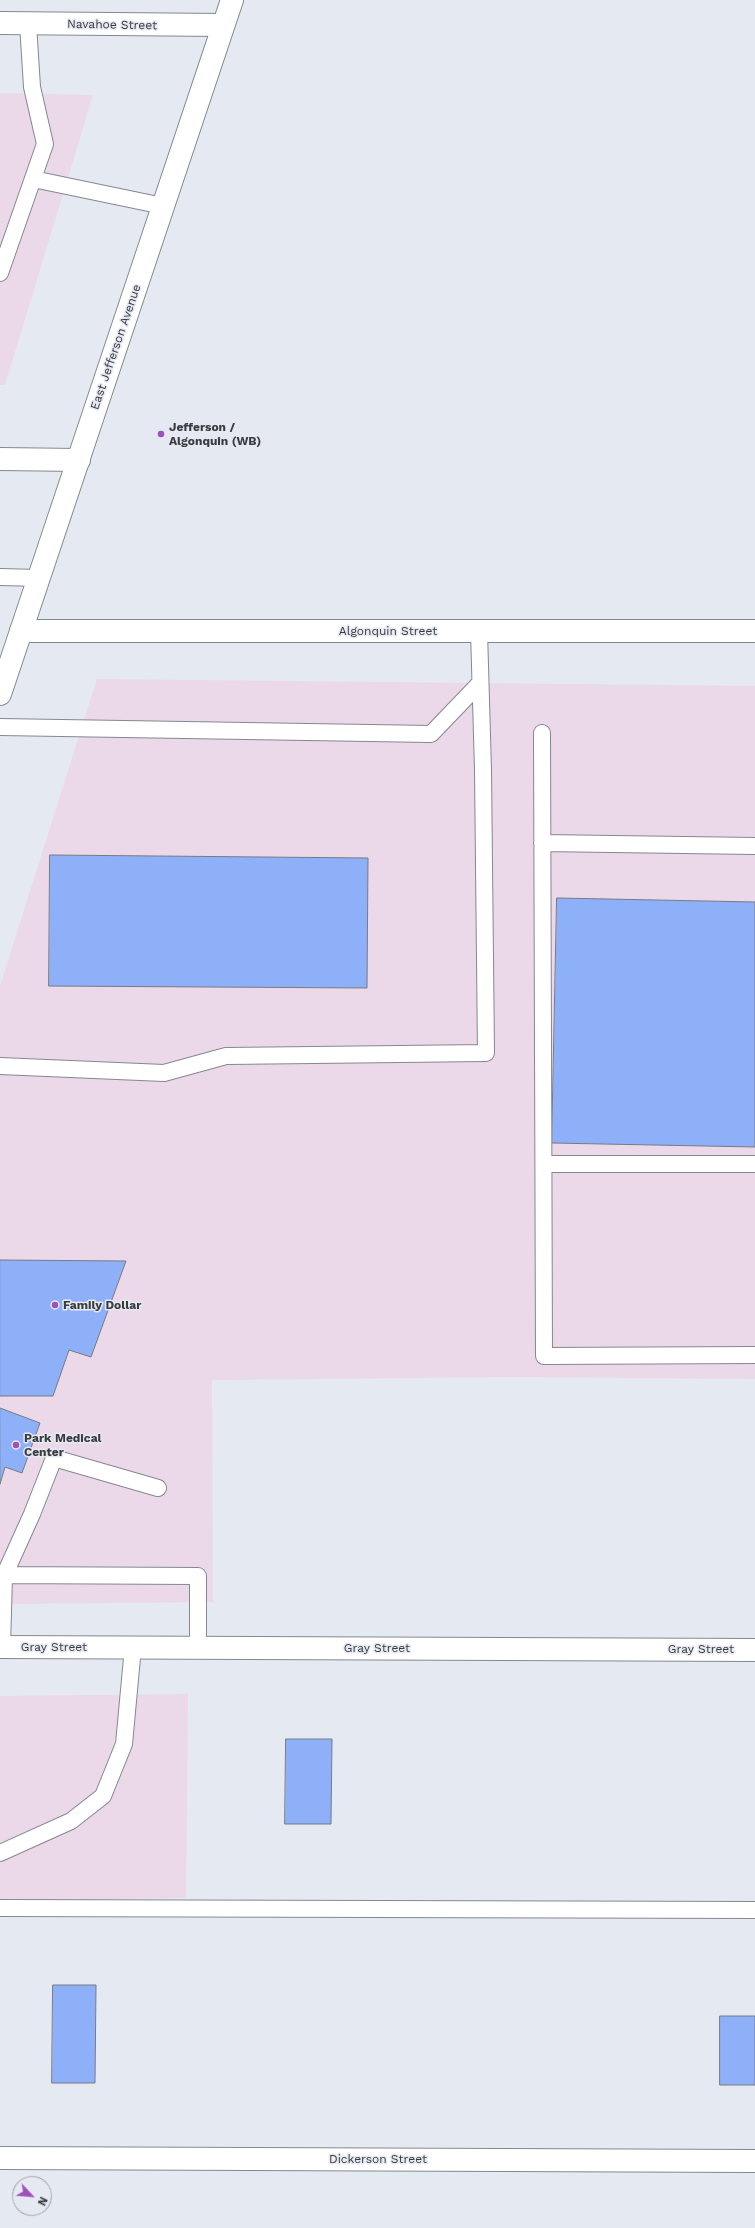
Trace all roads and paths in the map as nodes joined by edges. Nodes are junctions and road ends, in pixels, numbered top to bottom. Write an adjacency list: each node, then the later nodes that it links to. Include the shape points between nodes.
1 (232, 0): 4 (street, East Jefferson Avenue)
2 (0, 23): 3 (street, Navahoe Street)
3 (28, 24): 4 (street, Navahoe Street); 5 (lane, via 32,86 45,144)
4 (223, 26): 6 (street, East Jefferson Avenue)
5 (33, 179): 6 (lane); 7 (lane)
6 (163, 206): 9 (street, East Jefferson Avenue)
7 (0, 273)
8 (0, 459): 9 (street)
9 (79, 460): 11 (street, East Jefferson Avenue)
10 (0, 577): 11 (lane)
11 (39, 578): 12 (street, East Jefferson Avenue)
12 (21, 630): 13 (street, Algonquin Street); 16 (street, East Jefferson Avenue)
13 (479, 630): 14 (street, Algonquin Street); 15 (lane)
14 (755, 631)
15 (480, 683): 17 (lane, via 432,734); 21 (lane, via 486,1053 226,1056 164,1073)
16 (0, 694)
17 (0, 727)
18 (542, 732): 19 (lane)
19 (542, 843): 20 (lane); 22 (lane)
20 (755, 846)
21 (0, 1066)
22 (544, 1164): 23 (lane); 24 (lane, via 544,1356)
23 (755, 1164)
24 (755, 1355)
25 (158, 1488): 26 (lane, via 54,1458 32,1514)
26 (2, 1575): 27 (lane); 29 (lane, via 198,1576)
27 (1, 1647): 28 (street, Gray Street)
28 (133, 1647): 29 (street, Gray Street); 31 (lane, via 124,1744 103,1796 71,1821)
29 (198, 1647): 30 (street, Gray Street)
30 (755, 1650)
31 (0, 1853)
32 (0, 1908): 33 (lane)
33 (755, 1910)
34 (0, 2158): 35 (street, Dickerson Street)
35 (755, 2161)

